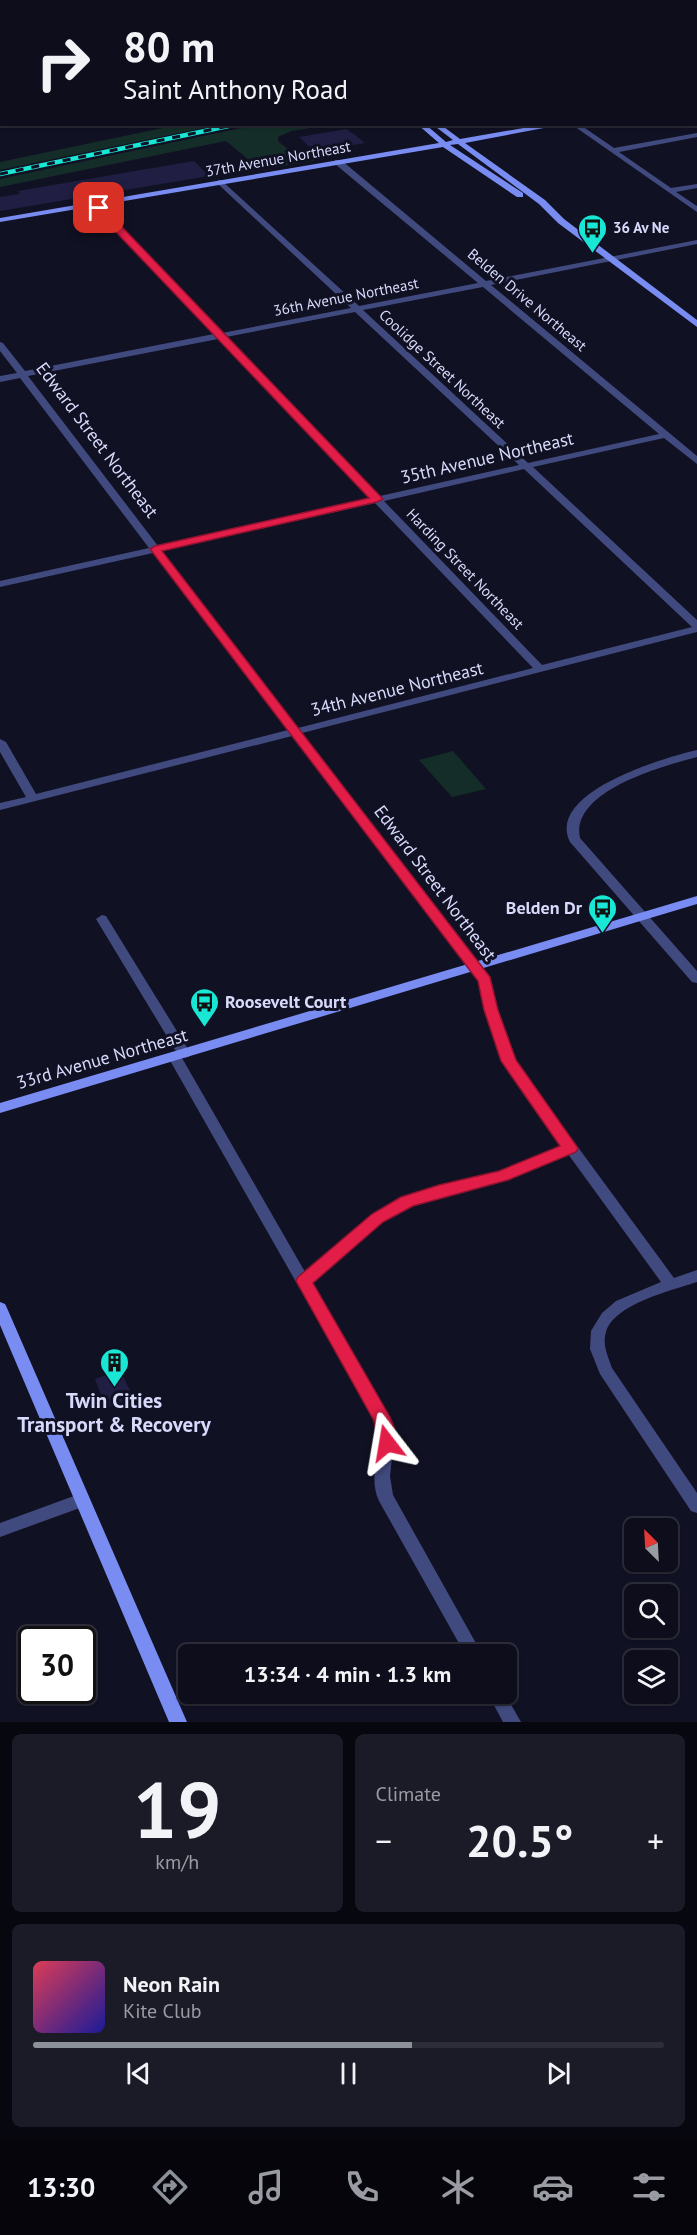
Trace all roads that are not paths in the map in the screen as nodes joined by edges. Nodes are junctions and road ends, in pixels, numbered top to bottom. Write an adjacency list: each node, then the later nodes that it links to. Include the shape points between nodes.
1 (423, 126): 9 (street)
2 (439, 126): 8 (street)
3 (441, 126): 7 (street, via 460,133)
4 (550, 126): 7 (street, 37th Avenue Northeast)
5 (577, 126): 10 (street)
6 (697, 135): 10 (street)
7 (497, 136): 8 (street, 37th Avenue Northeast)
8 (460, 142): 9 (street, 37th Avenue Northeast); 18 (street)
9 (447, 144): 11 (street, 37th Avenue Northeast); 18 (street)
10 (612, 151): 14 (street)
11 (338, 162): 12 (street, 37th Avenue Northeast); 21 (street, Belden Drive Northeast)
12 (221, 182): 15 (street, 37th Avenue Northeast); 22 (street, Coolidge Street Northeast)
13 (697, 186): 14 (street)
14 (670, 191): 16 (street)
15 (94, 204): 17 (street, 37th Avenue Northeast); 24 (street, Harding Street Northeast)
16 (697, 210)
17 (0, 220)
18 (561, 221): 20 (street)
19 (697, 242): 20 (street, 36th Avenue Northeast)
20 (610, 259): 21 (street, 36th Avenue Northeast); 23 (street)
21 (484, 284): 22 (street, 36th Avenue Northeast); 28 (street, Belden Drive Northeast)
22 (356, 309): 24 (street, 36th Avenue Northeast); 30 (street, Coolidge Street Northeast)
23 (697, 324)
24 (222, 335): 26 (street, 36th Avenue Northeast); 31 (street, Harding Street Northeast)
25 (0, 345): 26 (street, Edward Street Northeast)
26 (23, 375): 27 (street, 36th Avenue Northeast); 32 (street, Edward Street Northeast)
27 (0, 379)
28 (665, 435): 29 (street, Belden Drive Northeast); 30 (street, 35th Avenue Northeast)
29 (697, 461)
30 (525, 466): 31 (street, 35th Avenue Northeast); 34 (street, Coolidge Street Northeast)
31 (377, 499): 32 (street, 35th Avenue Northeast); 35 (street, Harding Street Northeast)
32 (155, 549): 33 (street, 35th Avenue Northeast); 36 (street, Edward Street Northeast)
33 (0, 584)
34 (697, 627): 35 (street, 34th Avenue Northeast)
35 (540, 669): 36 (street, 34th Avenue Northeast)
36 (295, 732): 39 (street, 34th Avenue Northeast); 44 (street, Edward Street Northeast)
37 (0, 742): 39 (street)
38 (697, 753): 42 (street, via 628,773 583,807 571,827 574,838)
39 (33, 799): 40 (street, 34th Avenue Northeast)
40 (0, 807)
41 (697, 900): 42 (street, 33rd Avenue Northeast)
42 (642, 916): 44 (street, 33rd Avenue Northeast); 45 (street)
43 (102, 919): 46 (street)
44 (475, 966): 46 (street, 33rd Avenue Northeast); 48 (street, Edward Street Northeast, via 485,981 508,1061)
45 (697, 979)
46 (180, 1056): 47 (street, 33rd Avenue Northeast); 50 (street)
47 (0, 1108)
48 (570, 1148): 50 (street, via 502,1176 407,1202 378,1218); 51 (street, Edward Street Northeast)
49 (697, 1276): 51 (street)
50 (304, 1281): 56 (street, via 387,1430 382,1476 385,1496)
51 (670, 1286): 54 (street, via 612,1310 601,1323 597,1355)
52 (0, 1308): 53 (street)
53 (82, 1500): 55 (street); 58 (street)
54 (697, 1506)
55 (0, 1530)
56 (468, 1644)
57 (502, 1704): 59 (street)
58 (178, 1722)
59 (512, 1722)

